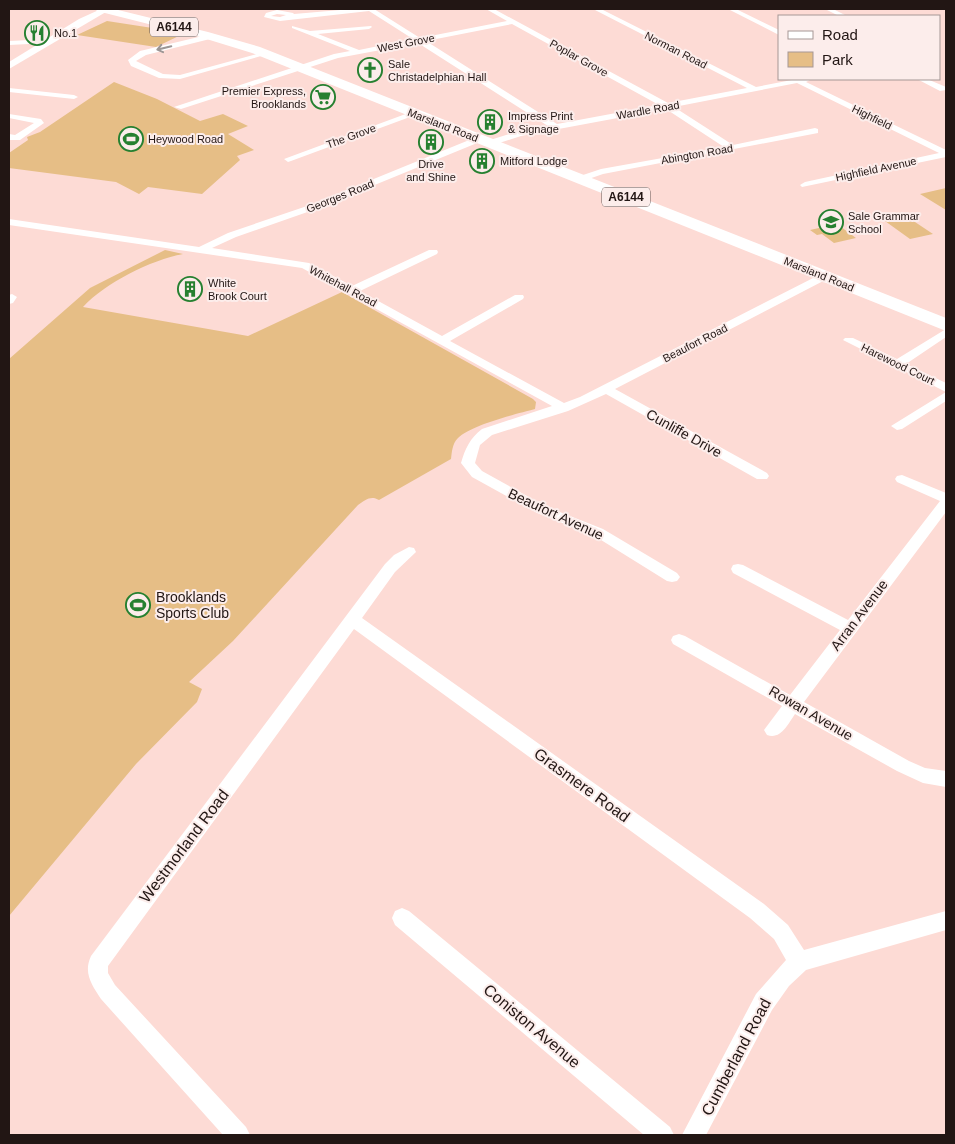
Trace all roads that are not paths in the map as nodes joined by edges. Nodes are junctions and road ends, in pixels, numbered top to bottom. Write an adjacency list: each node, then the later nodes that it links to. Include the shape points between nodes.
1 (104, 9): 14 (main road, Marsland Road / A6144); 16 (street)
2 (370, 9): 6 (street, via 275,19 267,17); 15 (street)
3 (489, 9): 9 (street, Poplar Grove)
4 (731, 9): 13 (street)
5 (828, 9): 8 (street)
6 (272, 10)
7 (598, 10): 25 (street, Norman Road)
8 (842, 15)
9 (514, 22): 15 (street, West Grove); 30 (street, Poplar Grove)
10 (294, 27): 12 (street)
11 (369, 27): 12 (street)
12 (310, 33): 18 (street)
13 (778, 33)
14 (211, 36): 19 (main road, Marsland Road / A6144); 19 (street, one-way to 19, via 143,54 132,60 134,64 162,76 180,78)
15 (420, 40): 18 (street, West Grove); 33 (street)
16 (49, 41): 17 (street); 20 (street)
17 (9, 43)
18 (358, 52): 21 (street, West Grove)
19 (264, 54): 21 (main road, Marsland Road / A6144)
20 (9, 66)
21 (300, 67): 29 (street); 31 (main road, Marsland Road / A6144)
22 (803, 80): 24 (street, Wardle Road)
23 (923, 80): 26 (street)
24 (798, 81): 25 (street, Wardle Road); 38 (street, Highfield)
25 (755, 89): 30 (street, Wardle Road)
26 (943, 89)
27 (9, 90): 28 (street)
28 (74, 98)
29 (178, 107)
30 (669, 107): 33 (street, Wardle Road); 37 (street, Poplar Grove)
31 (414, 114): 36 (main road, Marsland Road / A6144); 39 (street, The Grove)
32 (9, 116): 35 (street, via 40,123 17,138)
33 (556, 127): 36 (street, Wardle Road)
34 (815, 131): 37 (street, Abington Road)
35 (9, 137)
36 (484, 141): 40 (main road, Marsland Road / A6144); 43 (street, Georges Road)
37 (732, 148): 40 (street, Abington Road, via 601,172)
38 (946, 153): 41 (street, Highfield Avenue)
39 (288, 159)
40 (580, 179): 45 (main road, Marsland Road / A6144)
41 (805, 185)
42 (11, 224): 43 (street, Whitehall Road)
43 (200, 250): 46 (street, Whitehall Road, via 305,265)
44 (433, 252): 46 (street)
45 (825, 276): 48 (main road, Marsland Road / A6144); 54 (street, Beaufort Road)
46 (352, 290): 50 (street, Whitehall Road)
47 (519, 297): 50 (street)
48 (946, 325)
49 (946, 332): 52 (street)
50 (443, 340): 56 (street, Whitehall Road)
51 (849, 340): 52 (street, Harewood Court)
52 (898, 364): 53 (street, Harewood Court)
53 (946, 388)
54 (606, 389): 56 (street, Beaufort Road); 58 (street, Cunliffe Drive)
55 (946, 396): 57 (street, Harewood Court)
56 (564, 408): 63 (street, Beaufort Avenue, via 487,432 477,438 468,463 477,474 542,510 598,532)
57 (898, 426)
58 (764, 475)
59 (902, 479): 60 (street)
60 (946, 500): 65 (street, Arran Avenue)
61 (410, 552): 64 (street, Westmorland Road, via 390,568)
62 (738, 569): 65 (street)
63 (672, 577)
64 (353, 620): 72 (street, Grasmere Road, via 757,911 781,932); 73 (street, Westmorland Road, via 98,963 98,975 108,992)
65 (850, 628): 67 (street, Arran Avenue)
66 (679, 640): 67 (street, Rowan Avenue)
67 (793, 703): 68 (street, Arran Avenue); 69 (street, Rowan Avenue, via 903,766 923,775)
68 (773, 730)
69 (946, 779)
70 (402, 918): 74 (street, Coniston Avenue)
71 (946, 922): 72 (street, Cumberland Road)
72 (799, 962): 75 (street, Cumberland Road, via 764,1002)
73 (238, 1135)
74 (662, 1135)
75 (694, 1135)

